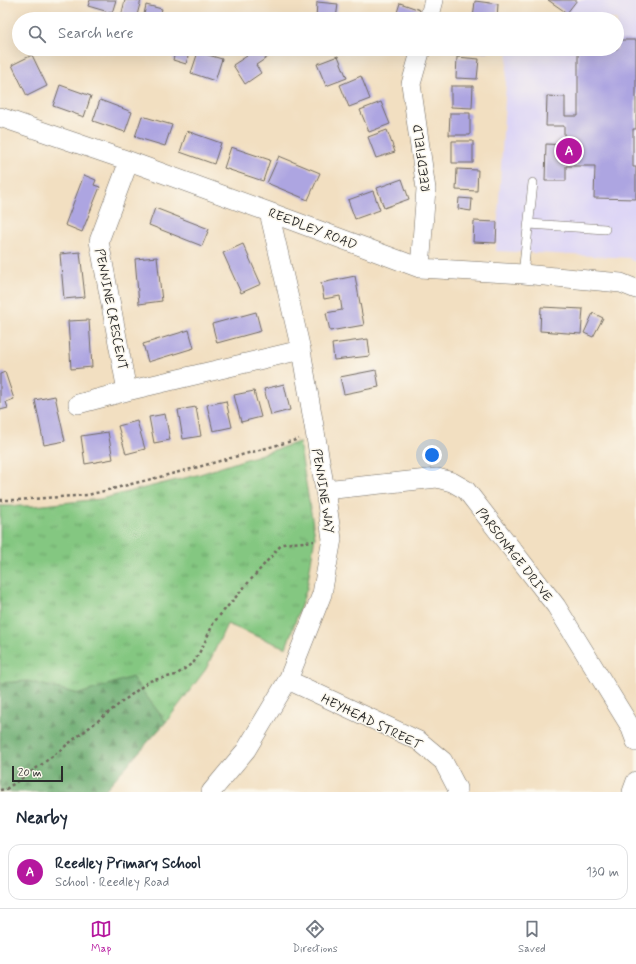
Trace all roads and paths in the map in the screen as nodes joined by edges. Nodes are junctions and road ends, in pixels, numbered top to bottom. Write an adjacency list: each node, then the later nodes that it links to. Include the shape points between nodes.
1 (434, 0): 2 (street)
2 (431, 12)
3 (419, 56): 10 (street, REEDFIELD, via 411,84 426,189)
4 (0, 117): 5 (street, REEDLEY ROAD)
5 (129, 161): 7 (street, REEDLEY ROAD); 14 (street, PENNINE CRESCENT, via 99,241)
6 (533, 183): 8 (lane)
7 (269, 212): 10 (street, REEDLEY ROAD); 13 (street, PENNINE WAY)
8 (528, 224): 9 (lane); 11 (lane)
9 (605, 230)
10 (420, 268): 11 (street, REEDLEY ROAD)
11 (523, 274): 12 (street, REEDLEY ROAD, via 621,283)
12 (636, 289)
13 (301, 350): 14 (street); 16 (street, PENNINE WAY)
14 (127, 391): 15 (street)
15 (78, 404)
16 (315, 434): 17 (street, PENNINE WAY); 18 (path, via 88,495)
17 (325, 490): 19 (street, PENNINE WAY); 21 (street, PARSONAGE DRIVE, via 437,478 452,482 466,490 556,606 630,726)
18 (0, 500)
19 (332, 539): 20 (street, PENNINE WAY, via 322,594); 23 (path, via 282,544 214,622 194,662 176,675 149,681 41,765 6,789)
20 (288, 680): 24 (street, PENNINE WAY, via 246,750); 25 (street, HEYHEAD STREET, via 418,741 443,761)
21 (636, 742)
22 (636, 781): 26 (street)
23 (0, 790)
24 (211, 792)
25 (458, 792)
26 (632, 792)

